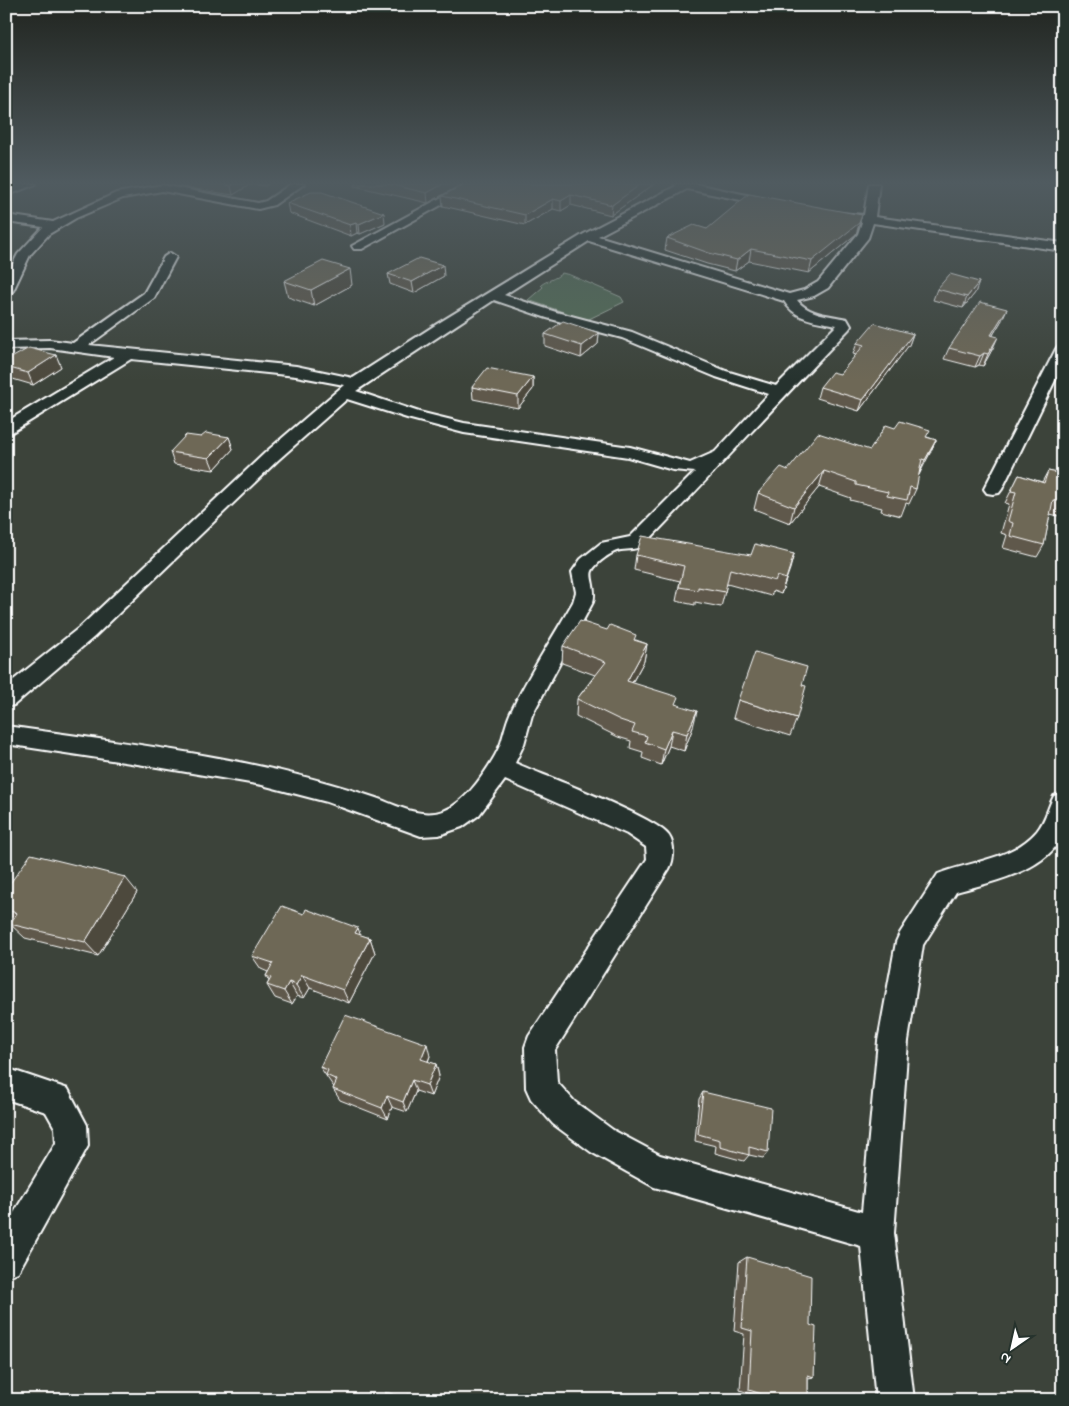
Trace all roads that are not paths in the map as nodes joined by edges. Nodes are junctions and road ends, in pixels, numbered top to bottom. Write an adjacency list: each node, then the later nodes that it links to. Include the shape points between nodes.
1 (28, 250): 6 (street)
2 (568, 250): 7 (street)
3 (633, 250): 8 (street)
4 (852, 250): 8 (street, via 823,285)
5 (170, 257): 10 (street, via 149,295)
6 (6, 291)
7 (494, 296): 13 (street); 14 (street, via 552,316 627,335 721,374)
8 (789, 298): 14 (street, via 793,306 803,312 842,322 844,326)
9 (6, 345): 10 (street, via 31,343)
10 (76, 347): 11 (street)
11 (128, 354): 13 (street, via 296,371); 15 (street)
12 (1060, 359): 17 (street)
13 (350, 388): 16 (street, via 413,415 464,428 630,452 673,465 692,468); 18 (street, via 272,456 87,632)
14 (779, 392): 16 (street)
15 (6, 429)
16 (724, 453): 20 (street, via 637,542 616,544 588,560 581,576 586,589 583,602 522,714)
17 (993, 489)
18 (6, 699)
19 (6, 735): 20 (street, via 157,756 262,775 328,792 421,825 439,824 470,808)
20 (501, 768): 23 (street, via 636,826 659,842 660,861 540,1047 542,1088 564,1112 602,1142 654,1170)
21 (1063, 803): 23 (street, via 1060,816 1042,844 1008,866 947,882 910,942 893,1041)
22 (6, 1083): 24 (street, via 57,1100 71,1125 72,1146)
23 (877, 1233): 25 (street)
24 (6, 1260)
25 (895, 1400)

